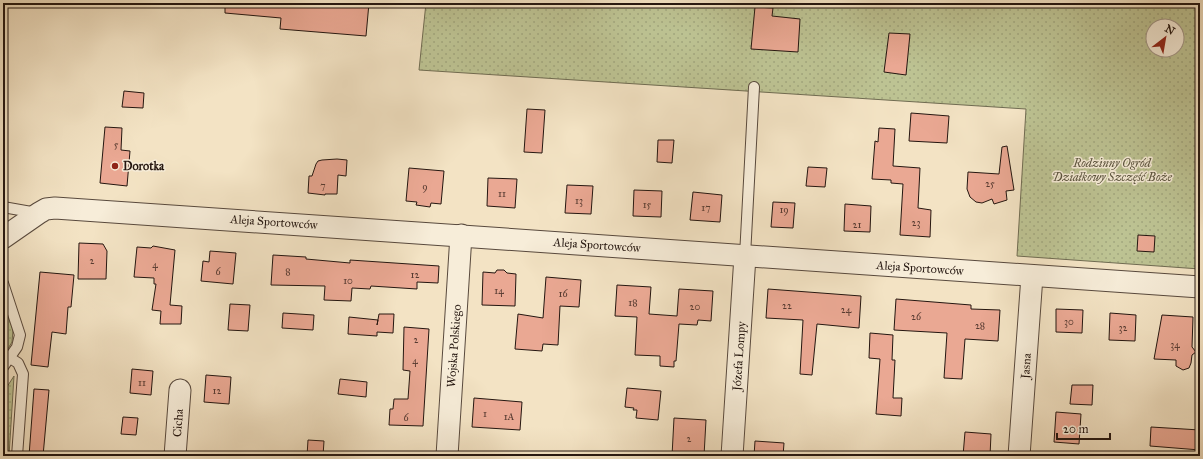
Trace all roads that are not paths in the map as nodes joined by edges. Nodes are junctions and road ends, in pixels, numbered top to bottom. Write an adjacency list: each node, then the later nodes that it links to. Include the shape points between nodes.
1 (754, 87): 6 (lane)
2 (3, 207): 3 (lane)
3 (38, 213): 4 (street, Aleja Sportowców, via 55,208); 5 (street, Aleja Sportowców)
4 (461, 235): 6 (street, Aleja Sportowców); 15 (street, Wojska Polskiego)
5 (3, 238)
6 (745, 256): 7 (street, Aleja Sportowców); 16 (street, Józefa Lompy)
7 (1032, 276): 9 (street, Aleja Sportowców); 17 (street, Jasna)
8 (3, 283): 10 (lane, via 20,335 17,347)
9 (1200, 287)
10 (10, 358): 11 (lane); 13 (lane, via 18,364 23,374)
11 (3, 367)
12 (180, 390): 14 (street, Cicha)
13 (18, 456)
14 (175, 456)
15 (447, 456)
16 (732, 456)
17 (1020, 456)

